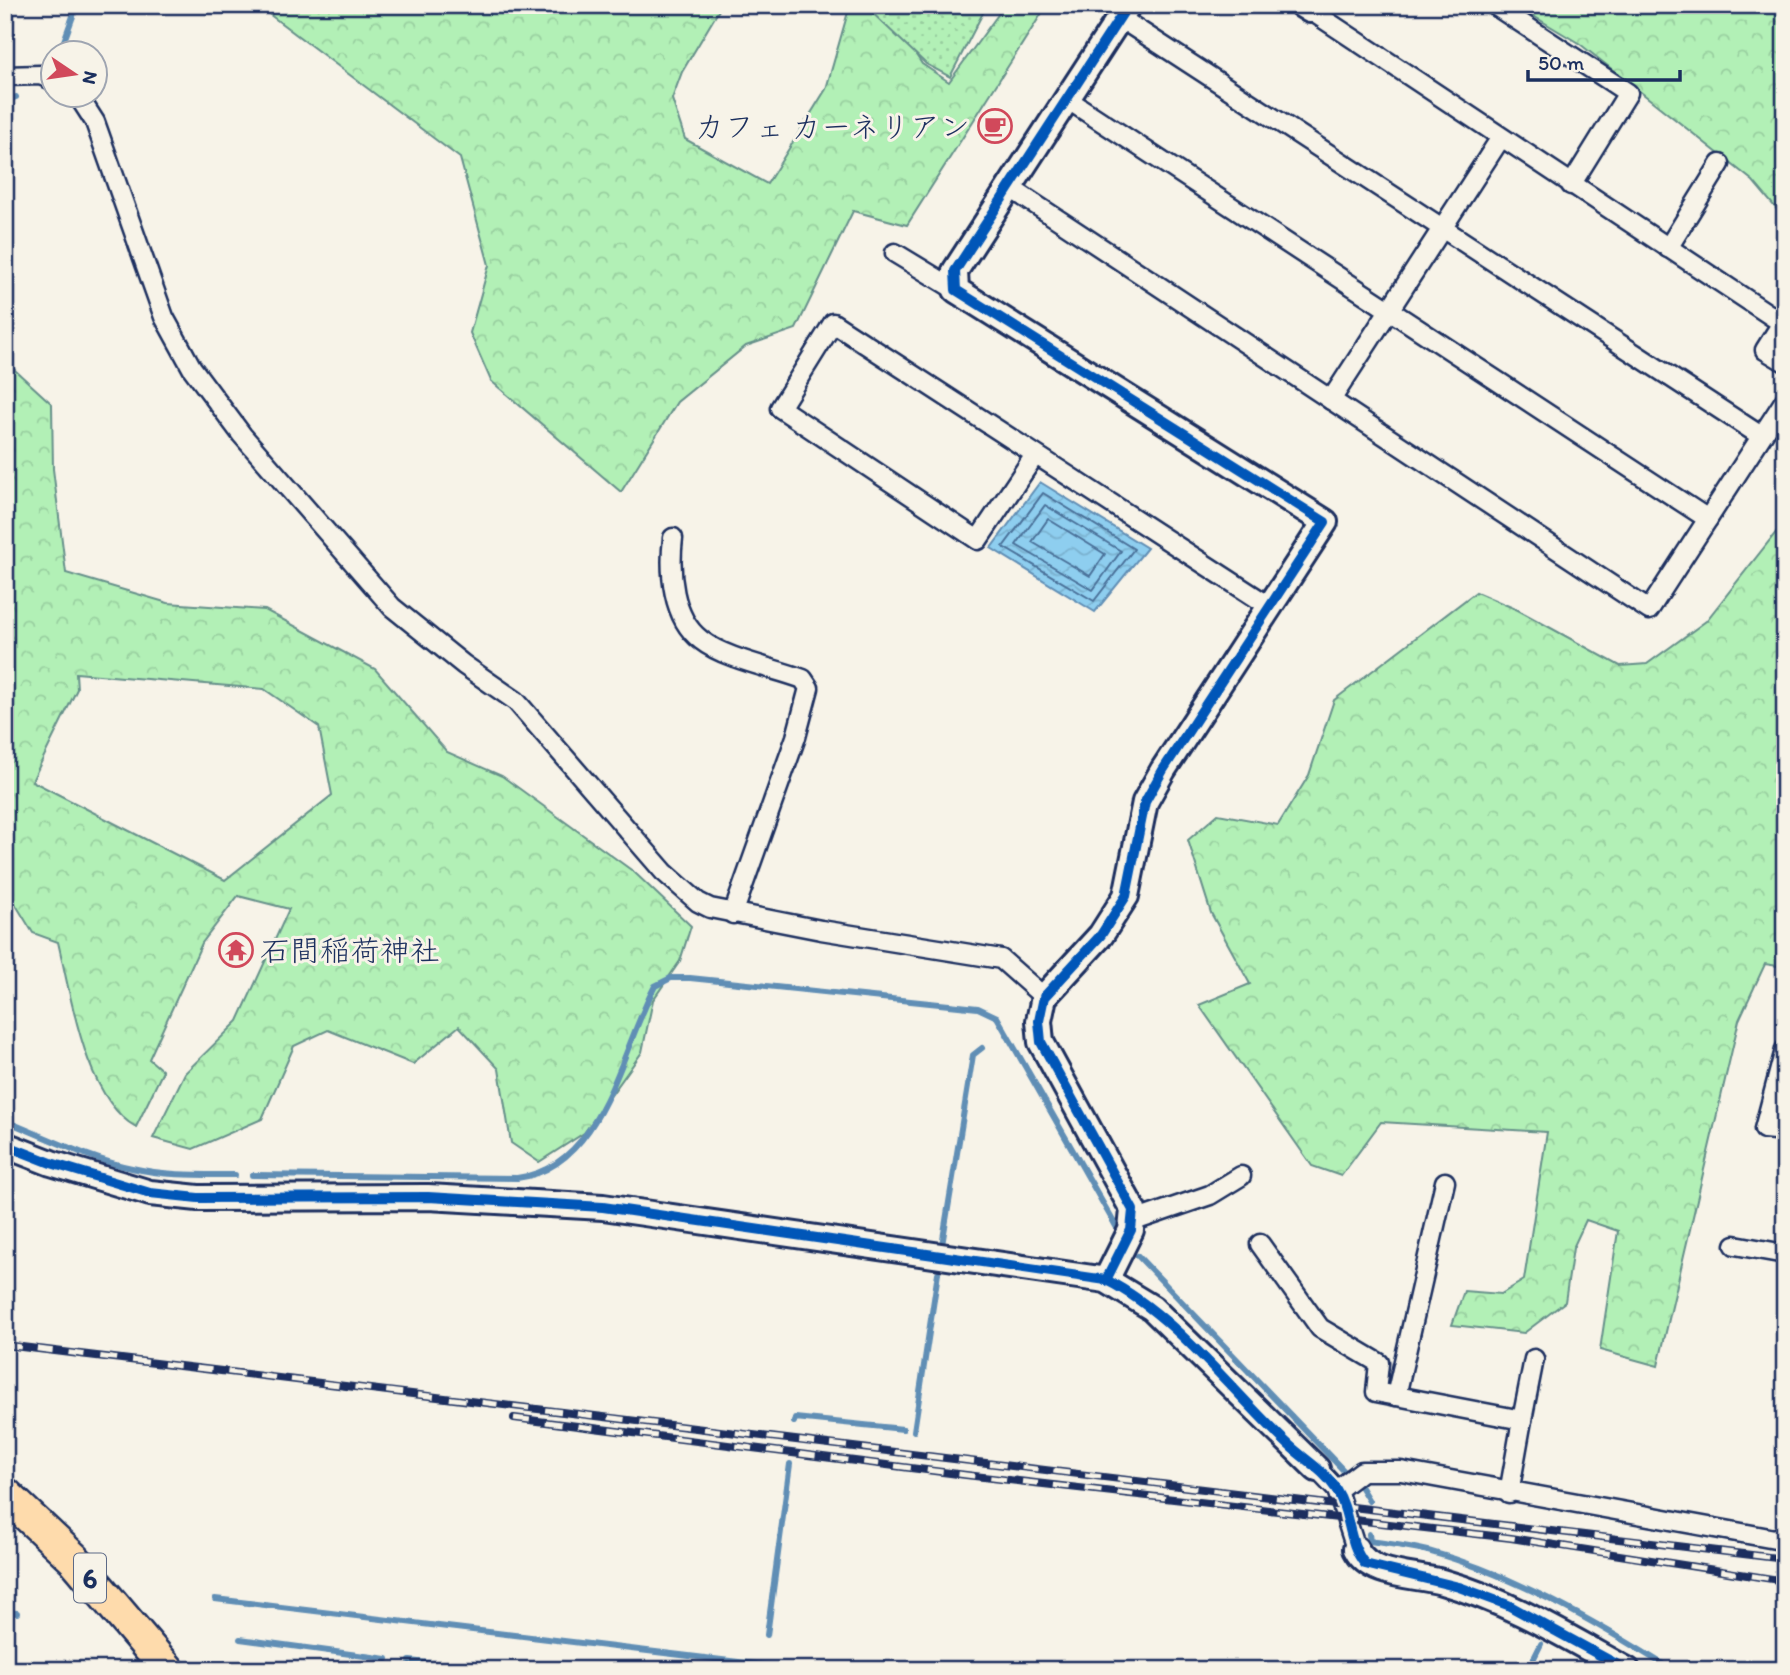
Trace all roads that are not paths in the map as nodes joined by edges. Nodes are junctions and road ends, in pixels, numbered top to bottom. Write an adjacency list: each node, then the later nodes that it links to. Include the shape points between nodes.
1 (1494, 5): 10 (street, via 1628,93)
2 (1308, 7): 8 (street)
3 (1124, 11): 6 (street); 12 (street)
4 (38, 75): 5 (street)
5 (5, 76)
6 (1067, 99): 11 (street); 16 (street)
7 (86, 108): 25 (street, via 95,122 164,317 192,368 242,435 392,607 516,701 664,873 698,902)
8 (1500, 139): 10 (street); 12 (street)
9 (1720, 164): 13 (street)
10 (1571, 185): 13 (street)
11 (1009, 187): 15 (street, via 955,271); 18 (street)
12 (1443, 227): 16 (street); 20 (street)
13 (1668, 248): 17 (street, via 1782,323 1765,350)
14 (895, 253): 15 (street)
15 (956, 290): 24 (street, via 1325,522)
16 (1388, 310): 18 (street); 22 (street)
17 (1785, 362)
18 (1331, 400): 22 (street, via 1649,610)
19 (1785, 400): 20 (street)
20 (1761, 436): 22 (street)
21 (1035, 454): 21 (street, via 833,323 780,408 978,540); 24 (street)
22 (1708, 519)
23 (673, 538): 25 (street, via 671,579 696,636 728,653 803,679 809,688)
24 (1269, 606): 26 (street, via 1145,802 1131,878 1119,910)
25 (733, 914): 26 (street, via 1001,960)
26 (1044, 997): 32 (street, via 1041,1042 1133,1210)
27 (1785, 1050): 28 (street, via 1764,1129)
28 (1785, 1130)
29 (5, 1145): 36 (street, via 150,1194 198,1198 441,1197 603,1207)
30 (1241, 1176): 32 (street, via 1210,1195)
31 (1444, 1182): 38 (street)
32 (1134, 1221): 36 (street)
33 (1259, 1244): 38 (street, via 1320,1328 1379,1363 1376,1392)
34 (1735, 1245): 35 (street)
35 (1785, 1254)
36 (1107, 1280): 40 (street, via 1152,1308)
37 (1534, 1359): 39 (street)
38 (1396, 1396): 39 (street)
39 (1522, 1420): 42 (street)
40 (1317, 1469): 41 (street)
41 (1337, 1490): 42 (street, via 1362,1471 1401,1471); 45 (street)
42 (1509, 1493): 44 (street, via 1775,1539)
43 (5, 1494): 46 (highway, 6, via 74,1559)
44 (1785, 1534)
45 (1356, 1549): 47 (street, via 1372,1568 1417,1575 1508,1605)
46 (168, 1670)
47 (1628, 1670)

